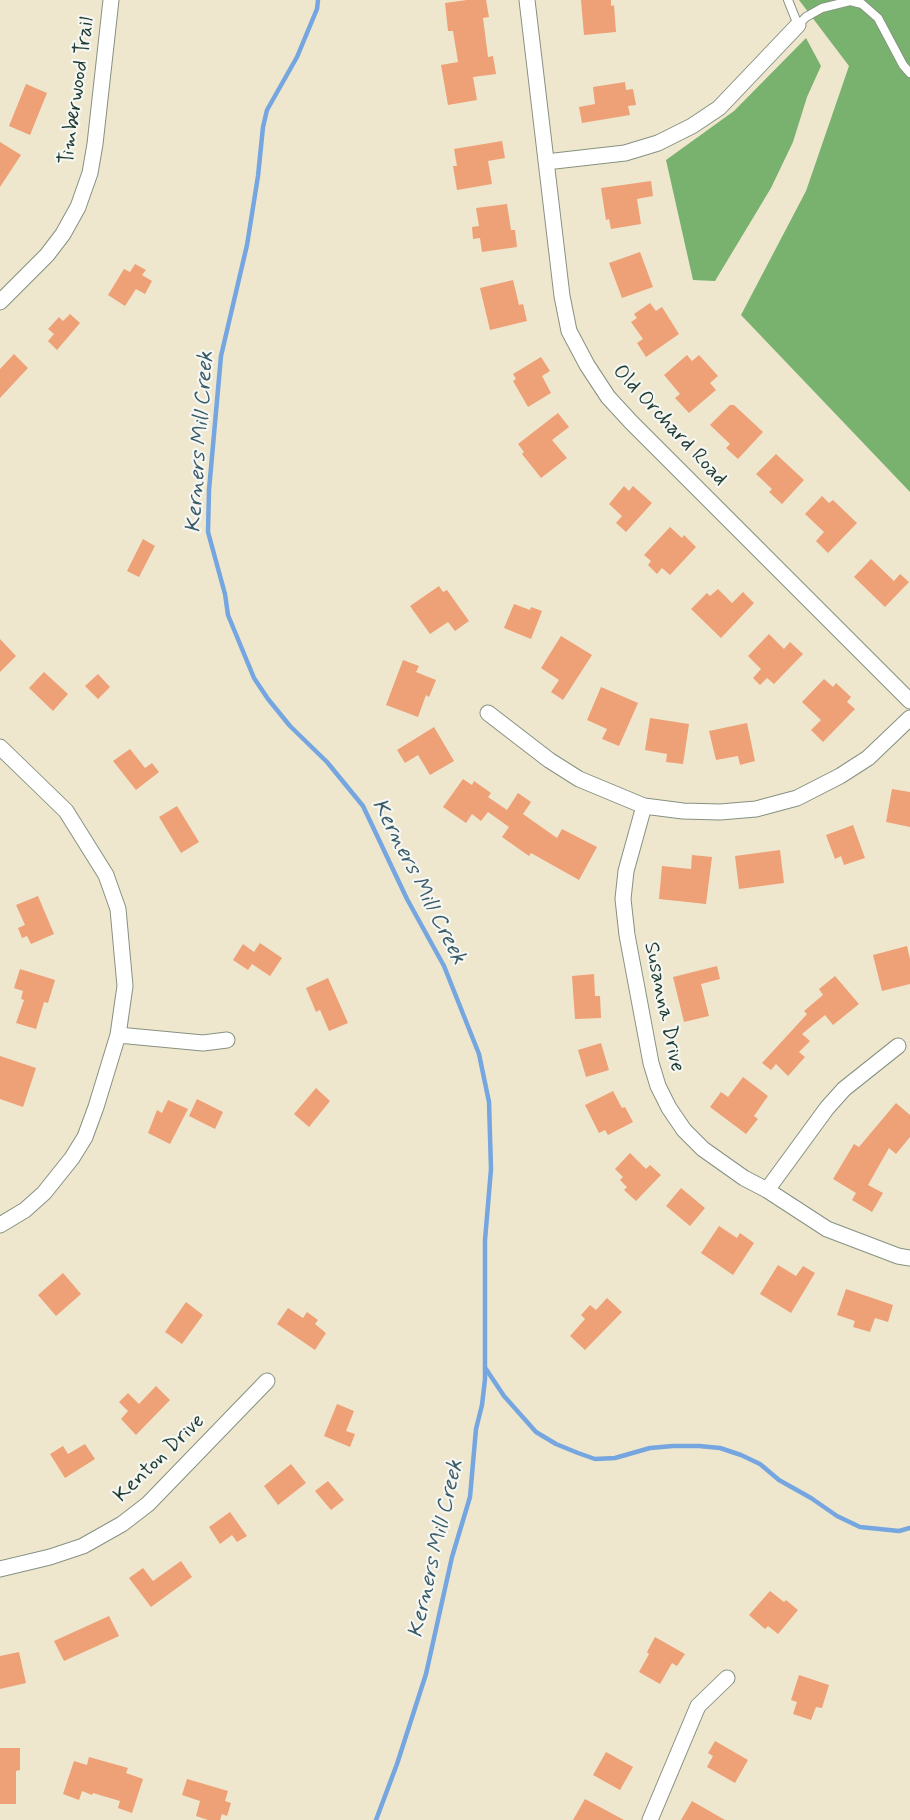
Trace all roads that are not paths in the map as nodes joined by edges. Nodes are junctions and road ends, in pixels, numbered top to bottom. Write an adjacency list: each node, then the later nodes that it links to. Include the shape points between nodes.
1 (111, 0): 7 (street, Timberwood Trail, via 95,144 78,207 47,255)
2 (527, 0): 6 (street, Old Orchard Road)
3 (788, 0): 4 (lane)
4 (798, 25): 5 (lane, via 822,8 856,2 878,18); 6 (street, via 719,108 692,126 625,153)
5 (910, 73)
6 (546, 162): 8 (street, Old Orchard Road, via 562,296 569,331 586,365 608,397)
7 (0, 302)
8 (910, 701)
9 (489, 714): 12 (street, via 579,779)
10 (910, 718): 12 (street, via 868,758 797,798 756,809 720,812)
11 (0, 747): 13 (street, via 66,811 106,875 118,909 125,986)
12 (644, 806): 16 (street, Susanna Drive, via 626,871 623,899 655,1075 669,1108 684,1130 703,1149)
13 (118, 1035): 14 (street, via 203,1043); 17 (street, via 85,1137 72,1158 44,1193)
14 (227, 1040)
15 (898, 1046): 16 (street, via 844,1089)
16 (767, 1190): 18 (street, Susanna Drive, via 827,1229)
17 (0, 1225)
18 (910, 1258)
19 (267, 1381): 20 (street, Kenton Drive, via 148,1504 122,1524 83,1546)
20 (0, 1569)
21 (727, 1678): 22 (street, via 698,1706)
22 (651, 1820)

